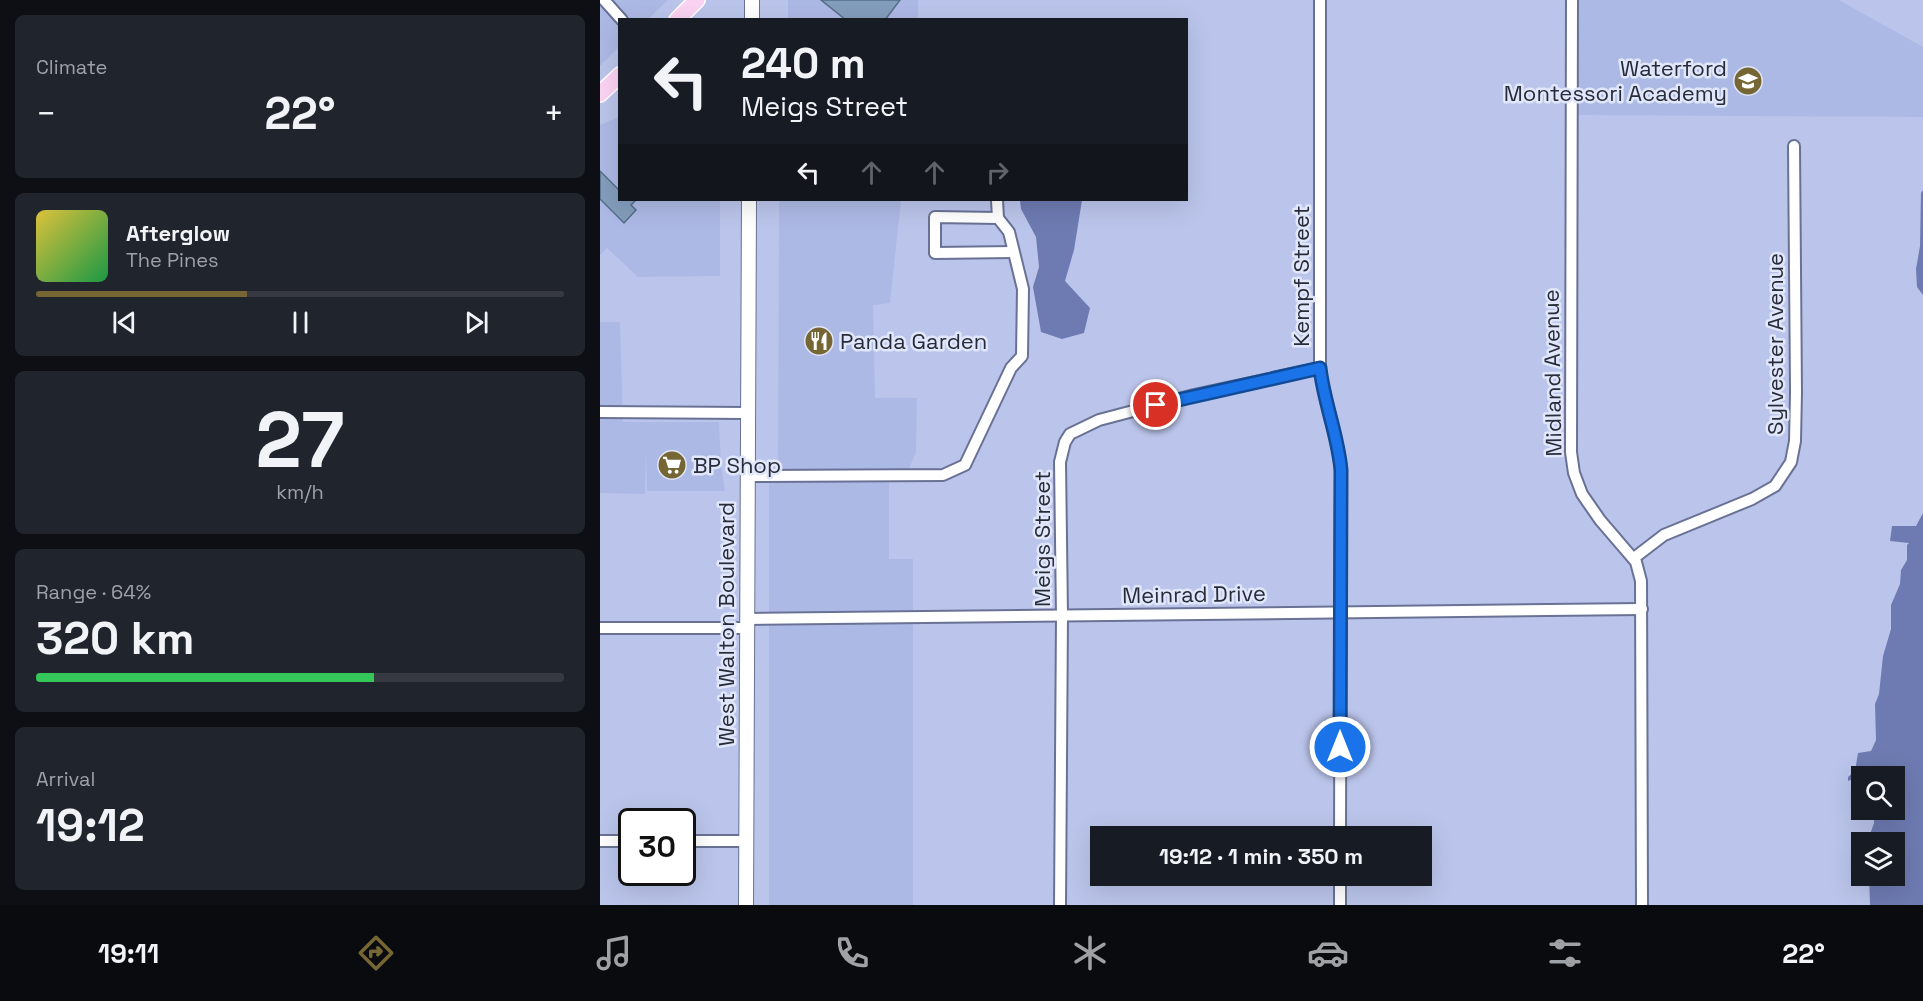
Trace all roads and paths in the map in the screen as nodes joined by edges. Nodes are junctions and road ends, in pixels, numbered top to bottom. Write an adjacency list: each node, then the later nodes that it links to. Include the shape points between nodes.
1 (604, 0): 6 (street)
2 (697, 0): 7 (main road)
3 (752, 0): 8 (main road)
4 (1320, 0): 16 (street, Kempf Street)
5 (1572, 0): 20 (street, Midland Avenue, via 1571,452 1582,494)
6 (620, 18)
7 (679, 18)
8 (752, 18)
9 (618, 77): 10 (main road)
10 (600, 94)
11 (1794, 146): 20 (street, Sylvester Avenue, via 1796,392 1791,462 1775,486 1664,535)
12 (749, 201): 18 (main road, West Walton Boulevard)
13 (997, 201): 14 (street)
14 (998, 218): 15 (street, via 1008,232); 15 (street, via 935,217 935,253)
15 (1013, 252): 19 (street, via 1023,289 1022,356 1011,368 965,465 943,475)
16 (1320, 368): 22 (street, Kempf Street, via 1341,470); 23 (street, Meigs Street, via 1099,420 1070,434 1060,462)
17 (600, 412): 18 (street)
18 (748, 413): 19 (main road, West Walton Boulevard)
19 (747, 476): 24 (main road, West Walton Boulevard)
20 (1634, 558): 21 (street, Midland Avenue, via 1641,581)
21 (1642, 609): 22 (street, Meinrad Drive); 35 (street, Midland Avenue)
22 (1341, 612): 23 (street, Meinrad Drive); 26 (street, Kempf Street)
23 (1062, 615): 24 (street, Meinrad Drive); 33 (street, Meigs Street)
24 (747, 623): 25 (street, Meinrad Drive); 30 (main road, West Walton Boulevard)
25 (600, 628)
26 (1340, 826)
27 (600, 841): 28 (street)
28 (618, 841)
29 (696, 841): 30 (street)
30 (746, 841): 32 (main road, West Walton Boulevard)
31 (1340, 886): 34 (street)
32 (746, 905)
33 (1060, 905)
34 (1340, 905)
35 (1642, 905)

